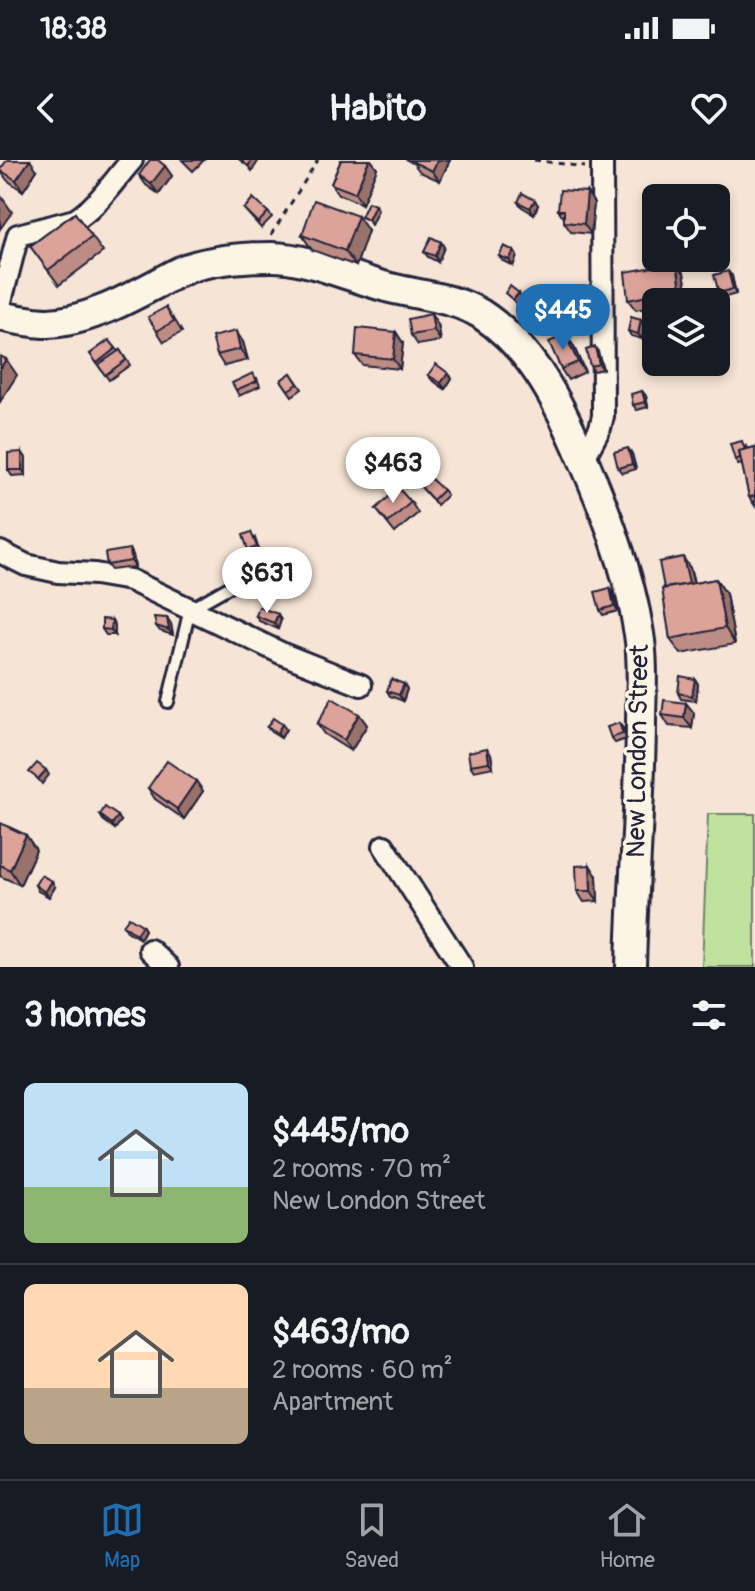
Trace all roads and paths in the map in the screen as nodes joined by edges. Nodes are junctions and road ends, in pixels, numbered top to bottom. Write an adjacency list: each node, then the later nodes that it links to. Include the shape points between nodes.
1 (132, 160): 6 (street, via 82,216 18,235)
2 (318, 160): 5 (path)
3 (534, 160): 4 (path)
4 (602, 164): 8 (street, via 604,403 600,428)
5 (257, 257): 7 (street, New London Street, via 186,269 77,318 49,323); 8 (street, New London Street, via 297,261 481,314 511,339 543,378)
6 (0, 305)
7 (0, 316)
8 (583, 460): 18 (street, New London Street, via 622,564 639,636 641,793)
9 (0, 552): 11 (street, via 36,568 130,580)
10 (282, 557): 11 (lane)
11 (190, 609): 12 (street); 13 (lane)
12 (361, 685)
13 (168, 702)
14 (384, 846): 17 (street)
15 (150, 950): 16 (street)
16 (168, 967)
17 (462, 967)
18 (631, 967)

